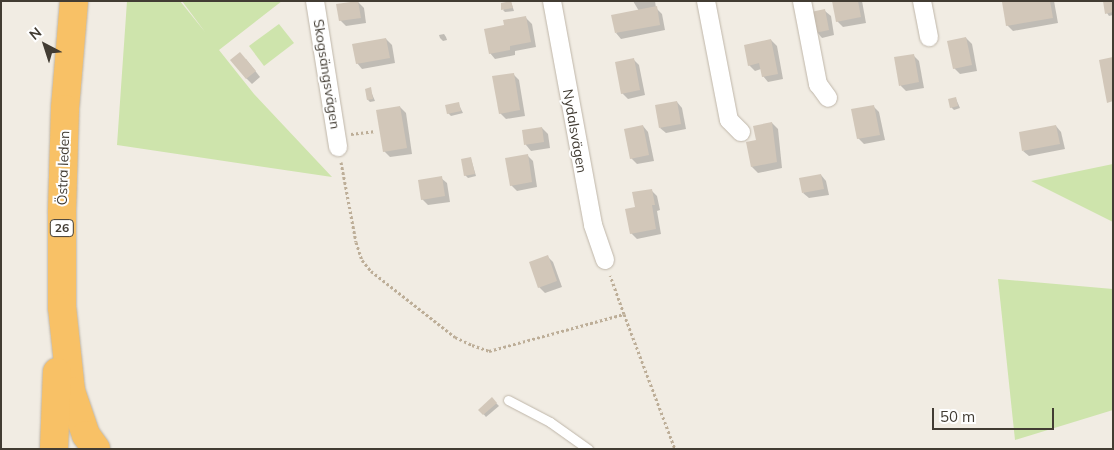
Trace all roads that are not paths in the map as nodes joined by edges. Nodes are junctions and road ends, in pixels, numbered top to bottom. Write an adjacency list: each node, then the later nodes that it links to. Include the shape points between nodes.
1 (63, 1): 14 (highway, Östra leden / 26, via 51,161 57,367)
2 (74, 1): 15 (highway, Östra leden / 26, via 64,109 62,307 71,391 86,435)
3 (315, 1): 11 (street, Skogsängsvägen)
4 (552, 1): 12 (street, Nydalsvägen, via 593,225)
5 (706, 1): 10 (street, via 729,120)
6 (802, 1): 9 (street, via 818,84)
7 (922, 1): 8 (street)
8 (928, 37)
9 (828, 98)
10 (741, 132)
11 (338, 142)
12 (605, 260)
13 (508, 400): 16 (lane, via 550,422)
14 (54, 449)
15 (96, 449)
16 (588, 449)

